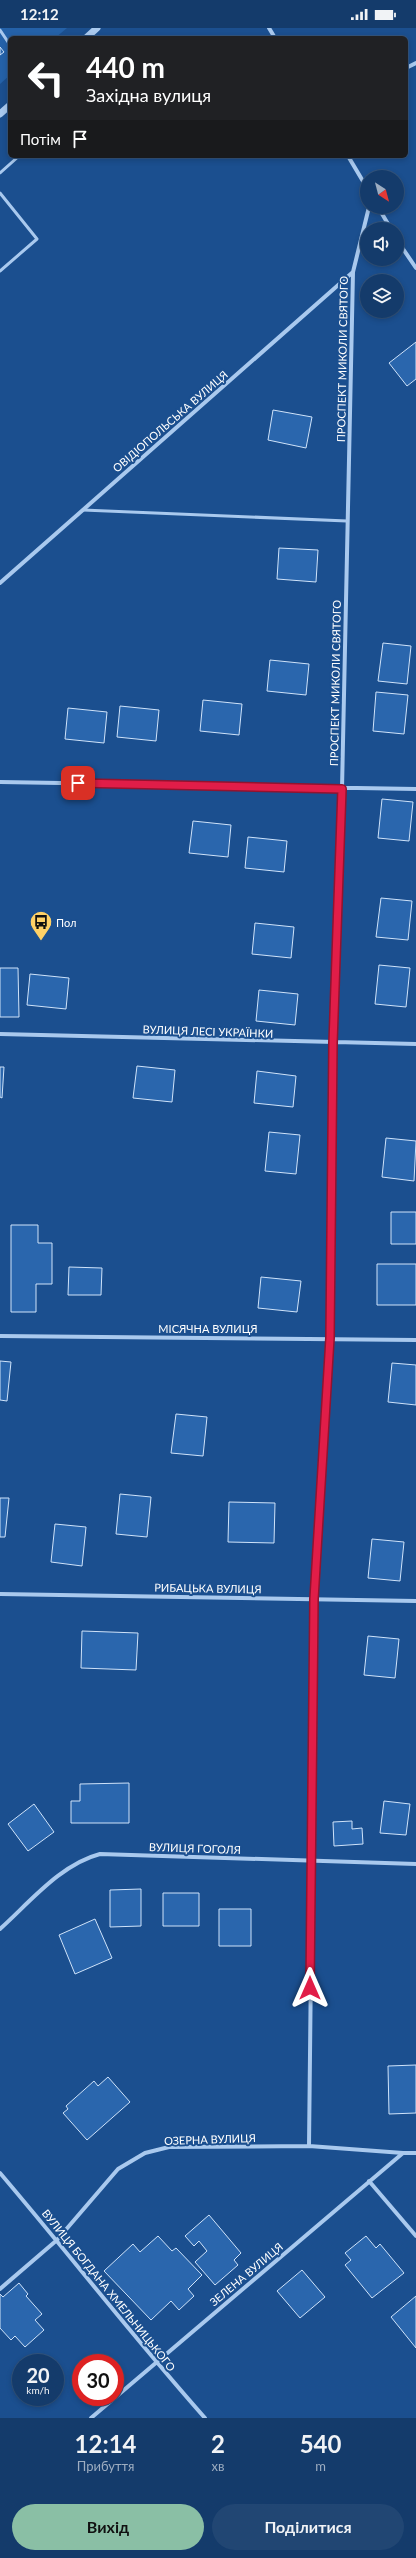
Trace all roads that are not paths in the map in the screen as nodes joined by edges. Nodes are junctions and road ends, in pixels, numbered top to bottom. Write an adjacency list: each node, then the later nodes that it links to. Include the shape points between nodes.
1 (97, 28): 3 (street)
2 (0, 30): 4 (lane)
3 (88, 36)
4 (8, 42)
5 (8, 107): 6 (street)
6 (0, 114)
7 (17, 158): 9 (lane)
8 (349, 158): 10 (street)
9 (0, 173)
10 (360, 176)
11 (0, 193): 15 (lane, via 37,239)
12 (367, 214): 16 (street, ПРОСПЕКТ МИКОЛИ СВЯТОГО)
13 (404, 250): 14 (street)
14 (416, 268)
15 (0, 271)
16 (352, 272): 17 (street, ОВІДІОПОЛЬСЬКА ВУЛИЦЯ); 18 (street, ПРОСПЕКТ МИКОЛИ СВЯТОГО)
17 (83, 510): 18 (lane); 19 (street, ОВІДІОПОЛЬСЬКА ВУЛИЦЯ)
18 (347, 521): 21 (street, ПРОСПЕКТ МИКОЛИ СВЯТОГО)
19 (0, 583)
20 (0, 782): 21 (street)
21 (342, 789): 22 (street); 24 (street, ПРОСПЕКТ МИКОЛИ СВЯТОГО)
22 (416, 789)
23 (0, 1034): 24 (street, ВУЛИЦЯ ЛЕСІ УКРАЇНКИ)
24 (333, 1043): 25 (street, ВУЛИЦЯ ЛЕСІ УКРАЇНКИ); 27 (street, ПРОСПЕКТ МИКОЛИ СВЯТОГО)
25 (416, 1044)
26 (0, 1336): 27 (street, МІСЯЧНА ВУЛИЦЯ)
27 (330, 1338): 28 (street, МІСЯЧНА ВУЛИЦЯ); 30 (street, ПРОСПЕКТ МИКОЛИ СВЯТОГО)
28 (416, 1340)
29 (0, 1594): 30 (street, РИБАЦЬКА ВУЛИЦЯ)
30 (314, 1599): 31 (street, РИБАЦЬКА ВУЛИЦЯ); 32 (street, ПРОСПЕКТ МИКОЛИ СВЯТОГО)
31 (416, 1601)
32 (310, 1861): 33 (street, ВУЛИЦЯ ГОГОЛЯ); 34 (street, ВУЛИЦЯ ГОГОЛЯ, via 100,1854 84,1858 68,1869); 35 (street, ПРОСПЕКТ МИКОЛИ СВЯТОГО)
33 (416, 1864)
34 (0, 1929)
35 (309, 2146): 36 (street, ОЗЕРНА ВУЛИЦЯ); 41 (street, ОЗЕРНА ВУЛИЦЯ, via 169,2147 145,2153 118,2170)
36 (403, 2152): 37 (street); 39 (street, ЗЕЛЕНА ВУЛИЦЯ)
37 (416, 2153)
38 (0, 2173): 41 (street, ВУЛИЦЯ БОГДАНА ХМЕЛЬНИЦЬКОГО)
39 (369, 2181): 40 (street); 43 (street, ЗЕЛЕНА ВУЛИЦЯ)
40 (416, 2236)
41 (57, 2240): 42 (street, ОЗЕРНА ВУЛИЦЯ); 43 (street, ВУЛИЦЯ БОГДАНА ХМЕЛЬНИЦЬКОГО)
42 (0, 2289)
43 (155, 2362): 44 (street, ЗЕЛЕНА ВУЛИЦЯ); 45 (street, ВУЛИЦЯ БОГДАНА ХМЕЛЬНИЦЬКОГО)
44 (91, 2418)
45 (205, 2418)

